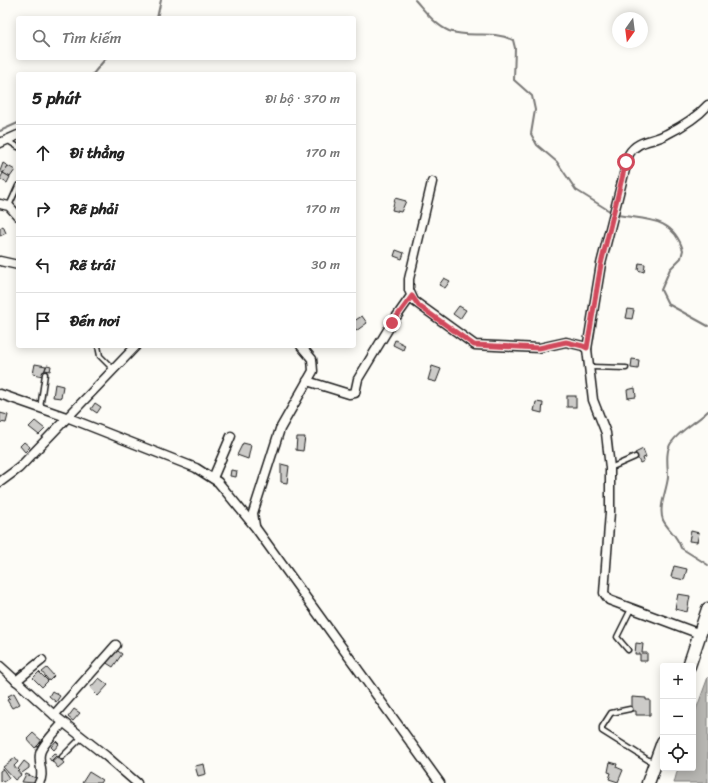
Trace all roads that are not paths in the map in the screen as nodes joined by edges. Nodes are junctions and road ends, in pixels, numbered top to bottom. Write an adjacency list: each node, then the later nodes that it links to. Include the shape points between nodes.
1 (708, 105): 16 (street, via 668,134 642,142 629,154 602,258)
2 (16, 136): 3 (street)
3 (3, 142): 4 (lane)
4 (16, 146)
5 (432, 182): 12 (street, via 408,279)
6 (16, 190): 8 (lane)
7 (0, 204): 8 (street)
8 (9, 206): 9 (street)
9 (16, 214)
10 (0, 262): 11 (street)
11 (16, 265)
12 (412, 296): 16 (street, via 419,306 474,345 539,348 566,342); 21 (street, via 392,323 362,373 355,393 349,394)
13 (98, 348): 19 (lane, via 100,356)
14 (134, 348): 19 (street)
15 (303, 348): 21 (street, via 314,362)
16 (587, 348): 17 (street)
17 (590, 367): 18 (lane); 27 (street, via 593,400 605,427)
18 (626, 368)
19 (114, 369): 24 (street)
20 (46, 374): 23 (lane)
21 (307, 381): 30 (street, via 280,428 253,513)
22 (0, 394): 23 (street)
23 (40, 408): 24 (street)
24 (69, 418): 28 (street, via 196,468); 29 (street, via 19,468)
25 (231, 436): 28 (street)
26 (635, 457): 27 (lane)
27 (610, 468): 31 (street, via 610,524 603,588 609,600)
28 (213, 478): 30 (street)
29 (0, 482)
30 (255, 527): 49 (street)
31 (631, 608): 33 (street); 35 (lane, via 617,638)
32 (708, 609): 33 (main road)
33 (700, 634): 37 (main road)
34 (116, 645): 41 (street)
35 (628, 650)
36 (42, 660): 39 (street)
37 (690, 663)
38 (0, 666): 39 (street)
39 (16, 681): 41 (street)
40 (630, 709): 46 (lane, via 611,713 602,731)
41 (54, 716): 42 (street)
42 (63, 723): 43 (street); 47 (street, via 41,750 39,760 42,777)
43 (82, 737): 45 (lane); 48 (street)
44 (660, 750): 46 (main road)
45 (62, 757)
46 (655, 764): 50 (main road)
47 (39, 783)
48 (137, 783)
49 (440, 783)
50 (648, 783)

